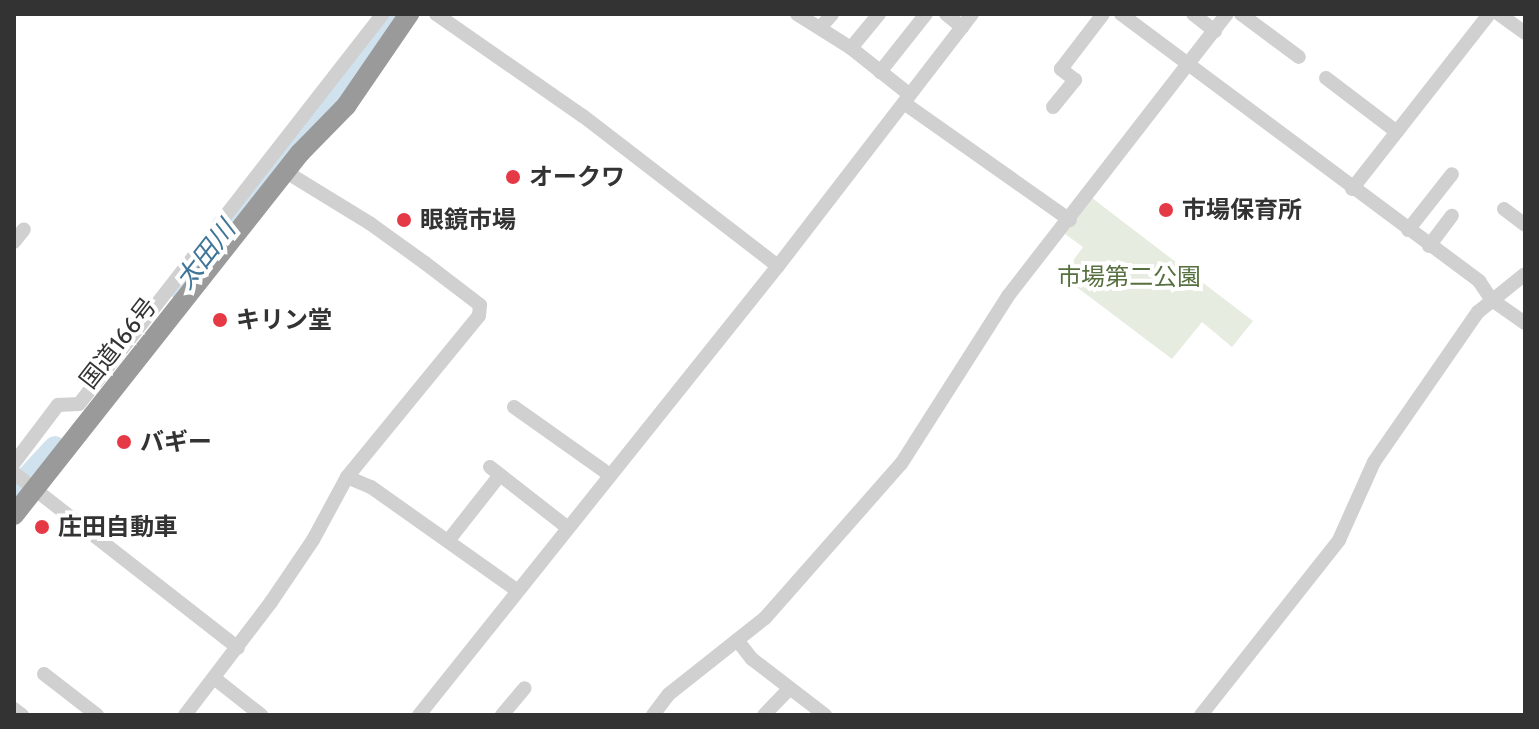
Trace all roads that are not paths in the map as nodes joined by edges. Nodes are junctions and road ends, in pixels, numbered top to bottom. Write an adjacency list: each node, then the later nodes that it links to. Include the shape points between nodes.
1 (383, 14): 43 (street, via 79,404 58,405)
2 (409, 14): 29 (highway, 国道166号, via 346,106)
3 (436, 14): 38 (street, via 583,116)
4 (797, 14): 18 (street)
5 (832, 14): 18 (street)
6 (879, 14): 21 (street)
7 (926, 14): 24 (street)
8 (946, 14): 17 (street)
9 (972, 14): 17 (street)
10 (1103, 14): 27 (street, via 1061,69 1075,80)
11 (1121, 14): 23 (street)
12 (1193, 14): 19 (street)
13 (1227, 14): 19 (street)
14 (1241, 14): 22 (street)
15 (1489, 14): 28 (street)
16 (1499, 14): 20 (street)
17 (962, 27): 26 (street)
18 (820, 28): 21 (street)
19 (1215, 31): 23 (street)
20 (1525, 33)
21 (851, 48): 24 (street)
22 (1299, 57)
23 (1188, 67): 31 (street); 34 (street)
24 (880, 72): 26 (street)
25 (1326, 78): 28 (street)
26 (907, 99): 34 (street); 38 (street)
27 (1053, 107)
28 (1397, 132): 31 (street)
29 (286, 172): 45 (street, via 371,224 480,305 479,316); 46 (highway, 国道166号)
30 (1452, 174): 36 (street)
31 (1352, 189): 36 (street)
32 (1504, 209): 35 (street)
33 (1452, 216): 37 (street)
34 (1070, 220): 51 (street, via 1008,296 901,464 784,598)
35 (1525, 225)
36 (1408, 230): 37 (street)
37 (1429, 246): 40 (street, via 1479,281)
38 (778, 266): 44 (street)
39 (1525, 274): 40 (street)
40 (1492, 300): 41 (street); 67 (street, via 1478,312 1374,462 1339,540)
41 (1525, 323)
42 (514, 407): 44 (street)
43 (15, 473): 46 (street)
44 (610, 475): 48 (street)
45 (347, 477): 49 (street, via 371,487); 52 (street, via 313,540)
46 (32, 489): 47 (highway, 国道166号); 52 (street)
47 (14, 515)
48 (568, 528): 49 (street, via 495,471); 50 (street)
49 (448, 541): 50 (street)
50 (518, 591): 62 (street)
51 (737, 640): 56 (street, via 752,659); 64 (street, via 669,694)
52 (238, 648): 54 (street)
53 (44, 674): 59 (street)
54 (214, 678): 60 (street); 61 (street)
55 (525, 688): 63 (street)
56 (790, 688): 65 (street); 66 (street)
57 (14, 709): 58 (street)
58 (22, 715)
59 (97, 715)
60 (185, 715)
61 (261, 715)
62 (419, 715)
63 (502, 715)
64 (653, 715)
65 (764, 715)
66 (825, 715)
67 (1201, 715)

